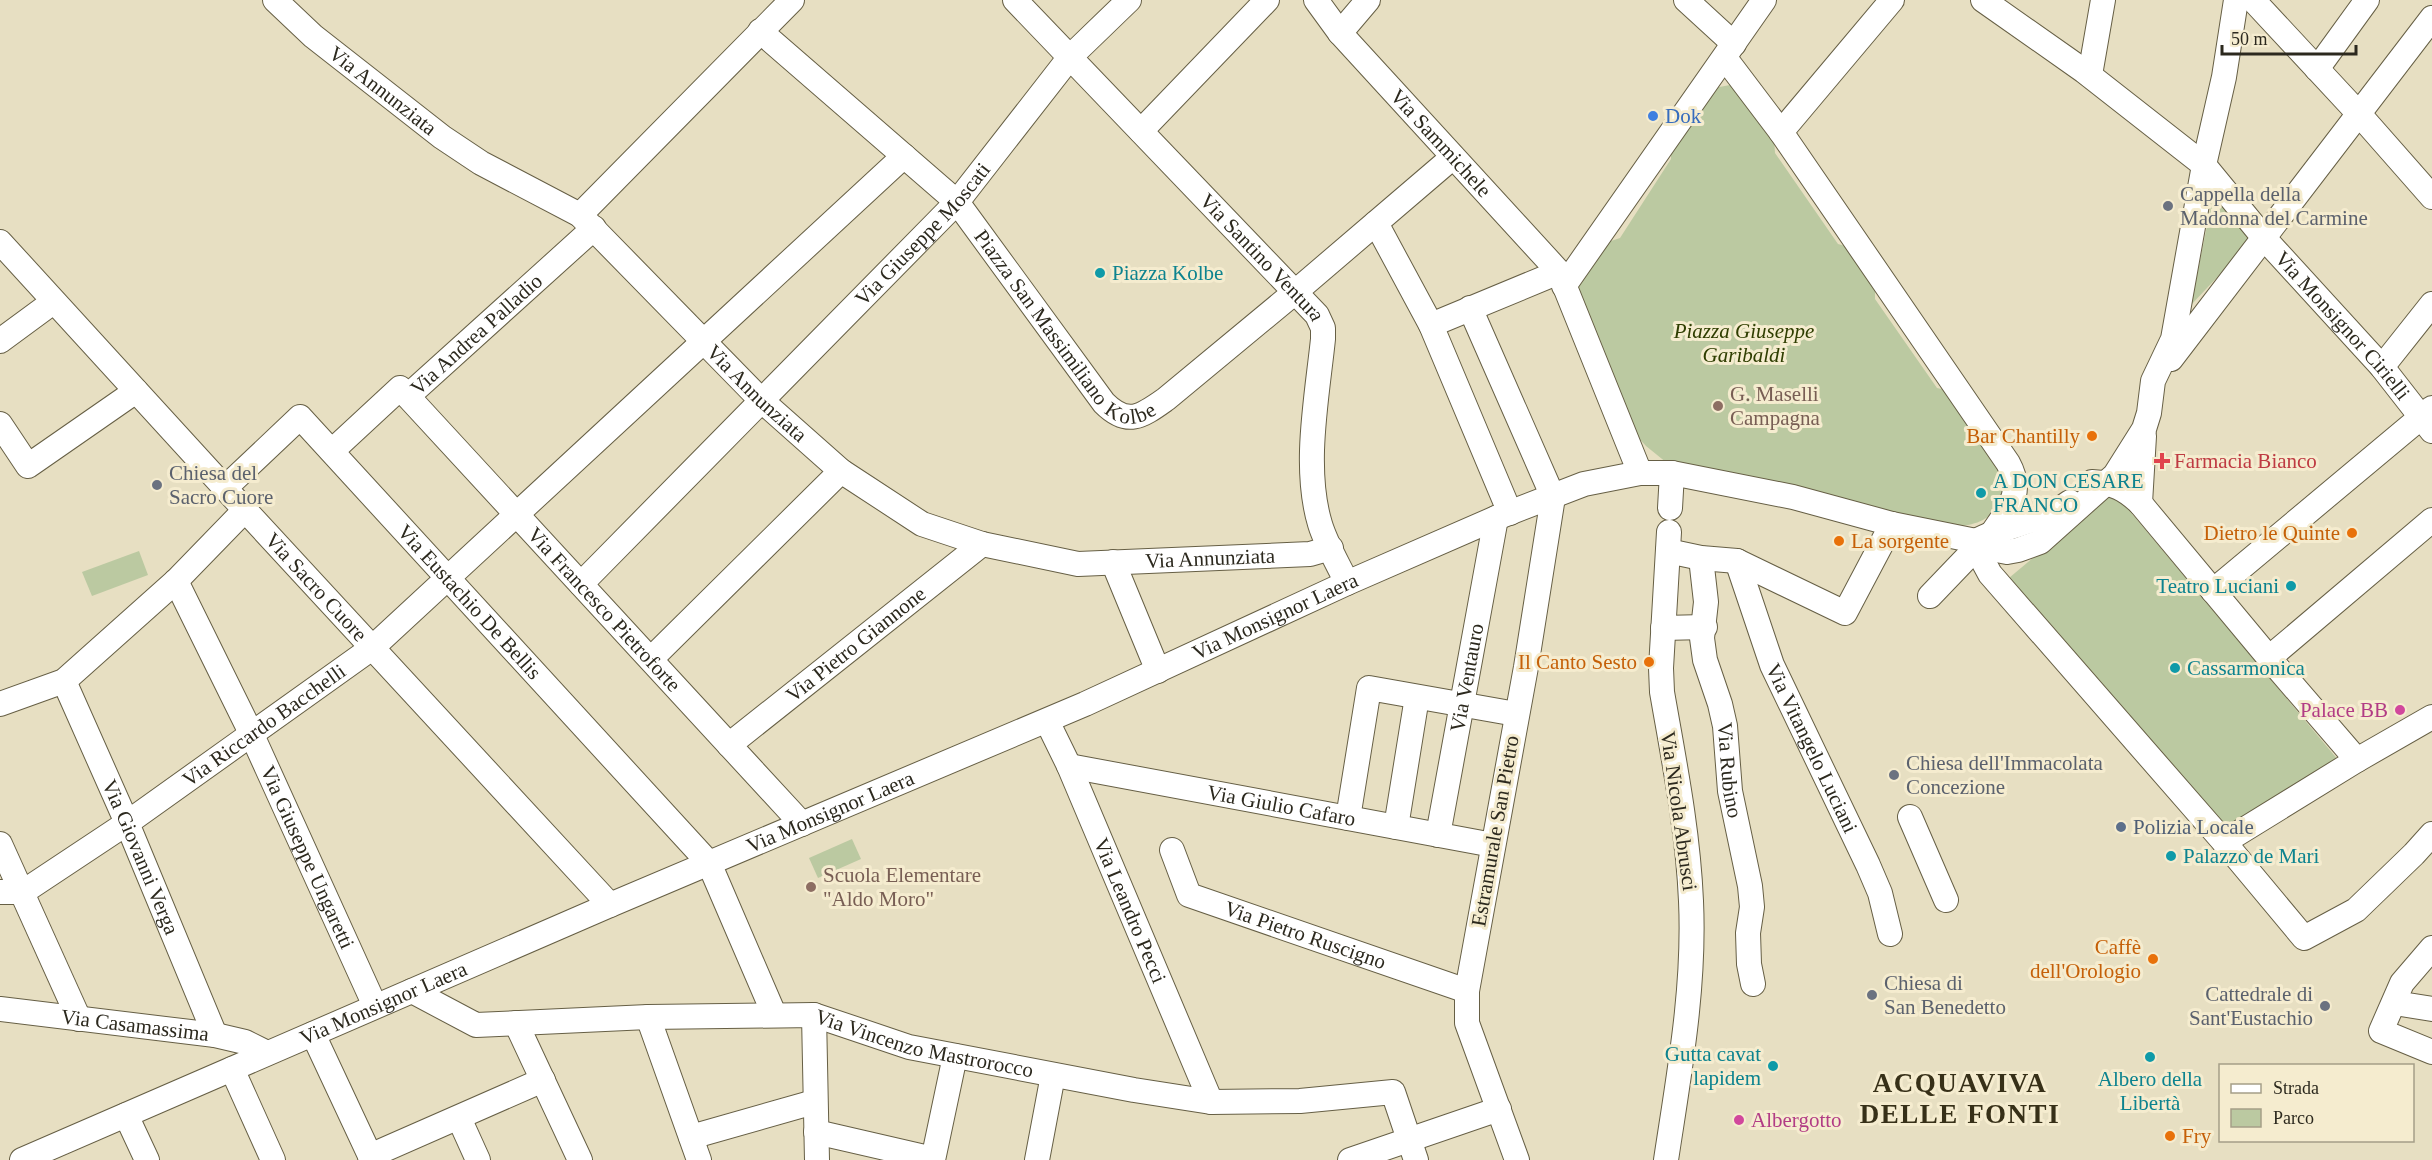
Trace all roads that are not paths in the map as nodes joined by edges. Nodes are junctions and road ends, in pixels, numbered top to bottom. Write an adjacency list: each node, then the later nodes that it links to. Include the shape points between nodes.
1 (275, 0): 31 (street, Via Annunziata, via 312,36 442,137)
2 (792, 0): 17 (street, Via Andrea Palladio)
3 (1016, 0): 20 (street, Via Santino Ventura)
4 (1129, 0): 20 (street, Via Giuseppe Moscati)
5 (1268, 0): 24 (street)
6 (1316, 0): 18 (street, Via Sammichele)
7 (1368, 0): 18 (street)
8 (1686, 0): 19 (street)
9 (1764, 0): 19 (street)
10 (1892, 0): 25 (street)
11 (1983, 0): 22 (street, Via Monsignor Cirielli)
12 (2103, 0): 22 (street)
13 (2235, 0): 28 (street, via 2224,77)
14 (2253, 0): 21 (street)
15 (2367, 0): 21 (street)
16 (2432, 18): 23 (street)
17 (760, 31): 26 (street); 31 (street, Via Andrea Palladio)
18 (1340, 33): 27 (street, Via Sammichele)
19 (1730, 51): 25 (street); 35 (street)
20 (1070, 57): 24 (street, Via Santino Ventura); 30 (street, Via Giuseppe Moscati)
21 (2317, 69): 23 (street)
22 (2090, 75): 28 (street, Via Monsignor Cirielli)
23 (2359, 114): 29 (street); 33 (street)
24 (1141, 131): 36 (street, Via Santino Ventura)
25 (1780, 132): 65 (street, via 2016,476 2017,487 2005,514)
26 (904, 156): 30 (street); 42 (street, Via Riccardo Bacchelli)
27 (1453, 157): 32 (street); 35 (street, Via Sammichele)
28 (2204, 165): 33 (street, Via Monsignor Cirielli); 44 (street, via 2173,339)
29 (2432, 197)
30 (957, 202): 36 (street, Piazza San Massimiliano Kolbe, via 1104,403 1114,413 1128,418 1145,414 1166,399); 47 (street, Via Giuseppe Moscati)
31 (587, 221): 42 (street, Via Annunziata); 46 (street, Via Andrea Palladio)
32 (1376, 223): 36 (street); 40 (street)
33 (2264, 238): 43 (street, Via Monsignor Cirielli); 44 (street)
34 (0, 242): 37 (street, Via Sacro Cuore)
35 (1562, 279): 39 (street); 53 (street)
36 (1294, 293): 67 (street, Via Santino Ventura, via 1317,315 1323,328 1313,426 1313,475 1314,502)
37 (53, 302): 41 (street); 45 (street, Via Sacro Cuore)
38 (2432, 304): 43 (street)
39 (1470, 308): 40 (street); 57 (street)
40 (1431, 325): 62 (street)
41 (0, 341)
42 (704, 342): 47 (street, Via Annunziata); 61 (street, Via Riccardo Bacchelli)
43 (2382, 367): 48 (street, Via Monsignor Cirielli)
44 (2153, 381): 50 (street); 55 (street)
45 (136, 391): 49 (street, via 28,466); 56 (street, Via Sacro Cuore)
46 (408, 396): 51 (street, Via Andrea Palladio, via 400,388); 61 (street, Via Francesco Pietroforte)
47 (762, 401): 52 (street, Via Annunziata); 74 (street, Via Giuseppe Moscati)
48 (2428, 419): 75 (street)
49 (0, 424)
50 (2144, 429): 55 (street, via 2126,459); 58 (street)
51 (332, 451): 56 (street, Via Eustachio De Bellis, via 300,417); 71 (street, Via Eustachio De Bellis)
52 (841, 471): 66 (street, Via Annunziata, via 922,524); 81 (street)
53 (1640, 473): 54 (street); 57 (street, Via Monsignor Laera, via 1584,484)
54 (1672, 473): 59 (street); 64 (street, via 1793,497)
55 (2100, 482): 58 (street, via 2127,491); 65 (street, via 2053,513)
56 (225, 488): 60 (street, Via Sacro Cuore)
57 (1553, 496): 62 (street, Via Monsignor Laera); 87 (street, Estramurale San Pietro)
58 (2140, 503): 75 (street)
59 (1670, 508)
60 (245, 510): 72 (street); 79 (street, Via Sacro Cuore)
61 (516, 513): 71 (street, Via Riccardo Bacchelli); 74 (street, Via Francesco Pietroforte)
62 (1503, 516): 73 (street, Via Monsignor Laera); 86 (street, Via Ventauro)
63 (2432, 520): 80 (street)
64 (1892, 524): 65 (street); 69 (street, via 1845,613)
65 (1982, 540): 76 (street); 101 (street, via 1990,574)
66 (982, 544): 70 (street, Via Annunziata, via 1078,564); 91 (street, Via Pietro Giannone)
67 (1331, 548): 70 (street, Via Annunziata, via 1310,554); 73 (street, Via Santino Ventura)
68 (1701, 558): 69 (street); 77 (street, Via Rubino); 78 (street, Via Nicola Abrusci, via 1668,542)
69 (1737, 561): 109 (street, Via Vitangelo Luciani, via 1772,665 1868,865)
70 (1113, 562): 82 (street)
71 (449, 576): 79 (street, Via Riccardo Bacchelli); 105 (street, Via Eustachio De Bellis)
72 (176, 581): 83 (street); 90 (street, Via Giuseppe Ungaretti)
73 (1347, 583): 82 (street, Via Monsignor Laera)
74 (581, 584): 81 (street, Via Francesco Pietroforte)
75 (2213, 591): 80 (street)
76 (1930, 596)
77 (1705, 627): 78 (street); 112 (street, Via Rubino, via 1705,660 1725,726 1730,791 1750,886 1748,933)
78 (1664, 628): 152 (street, Via Nicola Abrusci, via 1662,692 1687,846 1691,903 1689,987)
79 (372, 648): 90 (street, Via Riccardo Bacchelli); 108 (street, Via Sacro Cuore)
80 (2269, 658): 92 (street)
81 (651, 659): 91 (street, Via Francesco Pietroforte)
82 (1158, 671): 89 (street, Via Monsignor Laera)
83 (64, 681): 85 (street); 96 (street, Via Giovanni Verga)
84 (1417, 697): 86 (street); 95 (street, via 1369,688); 98 (street)
85 (0, 704)
86 (1462, 705): 87 (street); 100 (street, Via Ventauro)
87 (1516, 714): 103 (street, Estramurale San Pietro)
88 (2432, 717): 92 (street)
89 (1047, 720): 93 (street, Via Leandro Pecci); 97 (street, Via Monsignor Laera)
90 (252, 735): 96 (street, Via Riccardo Bacchelli); 116 (street, Via Giuseppe Ungaretti)
91 (729, 745): 97 (street, Via Francesco Pietroforte)
92 (2357, 760): 101 (street)
93 (1069, 766): 95 (street, Via Giulio Cafaro); 133 (street, Via Leandro Pecci)
94 (1910, 817): 107 (street)
95 (1348, 818): 98 (street, Via Giulio Cafaro)
96 (127, 823): 106 (street, Via Riccardo Bacchelli); 125 (street, Via Giovanni Verga)
97 (802, 824): 105 (street, Via Monsignor Laera)
98 (1396, 827): 100 (street, Via Giulio Cafaro)
99 (2432, 834): 101 (street, via 2356,910 2304,938)
100 (1438, 835): 103 (street, Via Giulio Cafaro)
101 (2224, 842)
102 (0, 844): 106 (street)
103 (1493, 845): 114 (street, Estramurale San Pietro)
104 (1172, 850): 114 (street, Via Pietro Ruscigno, via 1189,895)
105 (709, 863): 108 (street, Via Monsignor Laera); 119 (street, Via Eustachio De Bellis)
106 (11, 892): 122 (street)
107 (1946, 900)
108 (610, 905): 113 (street, Via Monsignor Laera)
109 (1890, 934)
110 (2432, 948): 111 (street)
111 (2422, 972): 115 (street, via 2402,983)
112 (1754, 984)
113 (412, 991): 116 (street, Via Monsignor Laera); 123 (street, Via Vincenzo Mastrorocco, via 476,1025)
114 (1467, 991): 134 (street, Estramurale San Pietro, via 1467,1023)
115 (2395, 1002): 118 (street); 126 (street, via 2381,1031)
116 (375, 1006): 124 (street, Via Monsignor Laera)
117 (0, 1008): 122 (street, Via Casamassima)
118 (2432, 1009)
119 (774, 1014): 120 (street, Via Vincenzo Mastrorocco); 121 (street, Via Vincenzo Mastrorocco)
120 (814, 1015): 128 (street, Via Vincenzo Mastrorocco, via 909,1047); 132 (street)
121 (648, 1017): 123 (street, Via Vincenzo Mastrorocco); 138 (street)
122 (79, 1019): 125 (street, Via Casamassima)
123 (516, 1023): 131 (street)
124 (313, 1034): 127 (street, Via Monsignor Laera); 140 (street)
125 (215, 1035): 127 (street, Via Casamassima, via 245,1042)
126 (2432, 1052)
127 (267, 1053): 129 (street, Via Monsignor Laera)
128 (955, 1056): 130 (street, Via Vincenzo Mastrorocco); 148 (street)
129 (232, 1069): 135 (street, Via Monsignor Laera); 143 (street)
130 (1053, 1075): 133 (street, Via Vincenzo Mastrorocco); 149 (street)
131 (543, 1080): 136 (street); 145 (street)
132 (814, 1102): 137 (street); 138 (street)
133 (1211, 1102): 139 (street, Via Vincenzo Mastrorocco, via 1300,1101 1393,1092)
134 (1499, 1109): 139 (street); 151 (street, Estramurale San Pietro)
135 (126, 1115): 141 (street, Via Monsignor Laera); 142 (street)
136 (459, 1118): 140 (street); 144 (street)
137 (816, 1132): 147 (street); 148 (street)
138 (691, 1137): 146 (street)
139 (1412, 1149): 150 (street)
140 (371, 1158)
141 (22, 1160)
142 (147, 1160)
143 (273, 1160)
144 (478, 1160)
145 (580, 1160)
146 (699, 1160)
147 (817, 1160)
148 (933, 1160)
149 (1037, 1160)
150 (1350, 1160)
151 (1517, 1160)
152 (1666, 1160)

